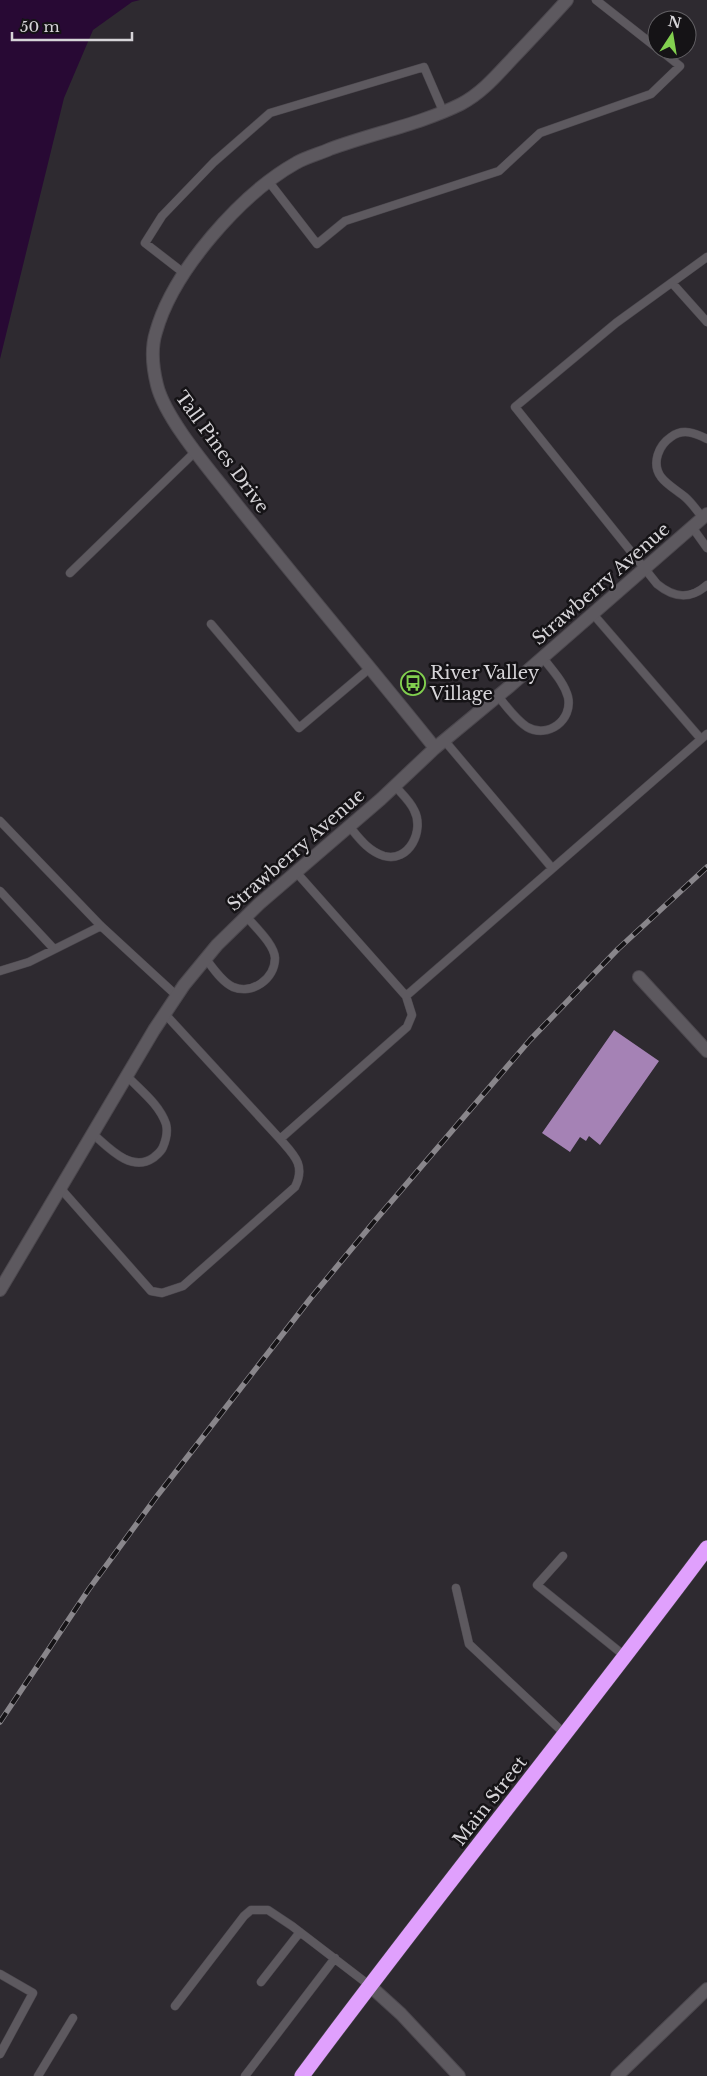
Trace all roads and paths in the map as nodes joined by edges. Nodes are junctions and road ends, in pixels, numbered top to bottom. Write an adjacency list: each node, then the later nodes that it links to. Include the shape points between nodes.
1 (567, 0): 5 (street, Tall Pines Drive, via 479,92)
2 (596, 0): 3 (lane)
3 (647, 40)
4 (672, 60): 6 (lane, via 680,66 651,94 540,133 499,171 345,221 317,244)
5 (443, 111): 6 (street, Tall Pines Drive, via 299,161); 8 (lane, via 424,67 270,113 194,182 162,216 145,243)
6 (269, 182): 8 (street, Tall Pines Drive, via 216,230)
7 (707, 257): 9 (lane)
8 (185, 274): 12 (street, Tall Pines Drive, via 166,305 156,333 154,362 156,384 162,399)
9 (673, 284): 10 (lane); 16 (lane, via 616,323 515,407)
10 (707, 322)
11 (707, 439): 13 (lane, via 692,432 676,433 664,441 658,451 657,462 661,476)
12 (196, 451): 17 (lane); 22 (street, Tall Pines Drive)
13 (705, 516): 14 (street, Strawberry Avenue)
14 (692, 527): 15 (lane); 16 (street, Strawberry Avenue)
15 (707, 548)
16 (645, 570): 18 (lane, via 657,584 677,596 688,596); 19 (street, Strawberry Avenue)
17 (70, 573)
18 (707, 585)
19 (593, 614): 21 (street, Strawberry Avenue); 24 (lane)
20 (211, 624): 22 (lane, via 299,728)
21 (543, 658): 23 (street, Strawberry Avenue); 23 (lane, via 564,686 568,697 567,714 556,728 541,731 529,728)
22 (370, 668): 25 (street, Tall Pines Drive)
23 (498, 696): 25 (street, Strawberry Avenue)
24 (704, 736): 29 (lane)
25 (440, 744): 26 (street, Strawberry Avenue); 29 (lane)
26 (395, 786): 28 (street, Strawberry Avenue); 28 (lane, via 415,810 417,837 410,848 385,856 371,850)
27 (0, 821): 33 (lane)
28 (349, 826): 30 (street, Strawberry Avenue)
29 (552, 868): 39 (lane)
30 (296, 872): 32 (street, Strawberry Avenue); 39 (lane)
31 (0, 891): 34 (lane)
32 (246, 916): 35 (street, Strawberry Avenue); 35 (lane, via 271,947 275,958 265,981 250,988 233,987)
33 (101, 926): 34 (lane); 38 (lane)
34 (54, 950): 36 (lane)
35 (206, 958): 38 (street, Strawberry Avenue)
36 (0, 971)
37 (639, 977): 41 (street)
38 (177, 996): 40 (street, Strawberry Avenue)
39 (406, 996): 44 (lane, via 412,1016 407,1027)
40 (165, 1014): 42 (street, Strawberry Avenue); 44 (lane)
41 (707, 1051)
42 (127, 1076): 43 (street, Strawberry Avenue); 43 (lane, via 155,1104 167,1126 161,1152 149,1160 135,1162 120,1157)
43 (93, 1134): 45 (street, Strawberry Avenue)
44 (280, 1139): 45 (lane, via 298,1162 300,1177 295,1187 183,1286 162,1293 151,1291)
45 (61, 1189): 46 (street, Strawberry Avenue)
46 (0, 1290)
47 (707, 1548): 50 (highway, Main Street)
48 (563, 1556): 50 (lane, via 537,1585)
49 (456, 1588): 51 (lane, via 469,1644)
50 (626, 1657): 51 (highway, Main Street)
51 (566, 1735): 56 (highway, Main Street)
52 (300, 1932): 53 (lane); 55 (lane); 58 (lane, via 268,1910 251,1910)
53 (334, 1958): 56 (lane); 62 (lane)
54 (0, 1974): 60 (lane, via 33,1993)
55 (261, 1982)
56 (369, 1985): 63 (highway, Main Street); 64 (street)
57 (707, 1989): 65 (street)
58 (175, 2006)
59 (73, 2018): 61 (lane)
60 (0, 2054)
61 (38, 2076)
62 (245, 2076)
63 (302, 2076)
64 (459, 2076)
65 (617, 2076)

